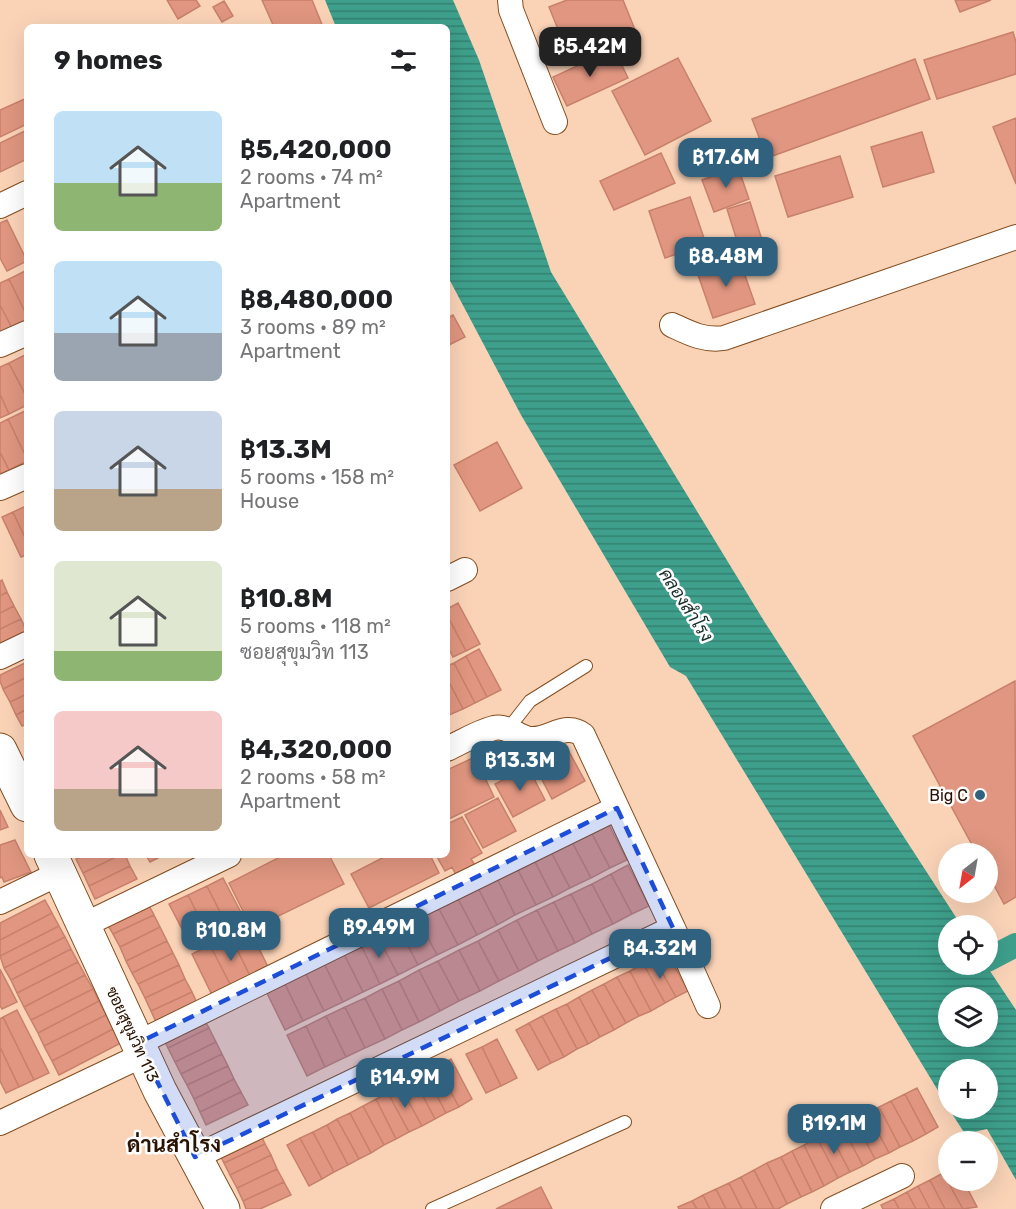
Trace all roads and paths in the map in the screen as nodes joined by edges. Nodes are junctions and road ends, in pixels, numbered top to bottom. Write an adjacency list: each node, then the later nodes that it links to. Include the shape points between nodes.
1 (510, 0): 2 (street)
2 (555, 122)
3 (24, 194): 4 (street)
4 (0, 206)
5 (1016, 237): 6 (street, via 724,338 697,337)
6 (672, 324)
7 (24, 334): 8 (street)
8 (0, 345)
9 (24, 477): 10 (street)
10 (0, 488)
11 (24, 645): 12 (street)
12 (0, 657)
13 (586, 666): 14 (lane, via 530,701)
14 (508, 729): 15 (street, via 485,731); 18 (street, via 530,739 578,730)
15 (450, 748)
16 (0, 750): 17 (main road)
17 (24, 792)
18 (617, 808): 23 (street); 25 (street)
19 (223, 858): 22 (street)
20 (55, 864): 21 (street); 22 (main road, ซอยสุขุมวิท 113)
21 (0, 902)
22 (84, 925): 25 (main road, ซอยสุขุมวิท 113)
23 (673, 928): 24 (street); 28 (street)
24 (708, 1006)
25 (141, 1049): 27 (street); 28 (main road, ซอยสุขุมวิท 113)
26 (625, 1122): 31 (lane)
27 (0, 1123)
28 (195, 1157): 30 (main road, ซอยสุขุมวิท 113)
29 (902, 1176): 32 (street)
30 (223, 1209)
31 (432, 1209)
32 (833, 1209)

